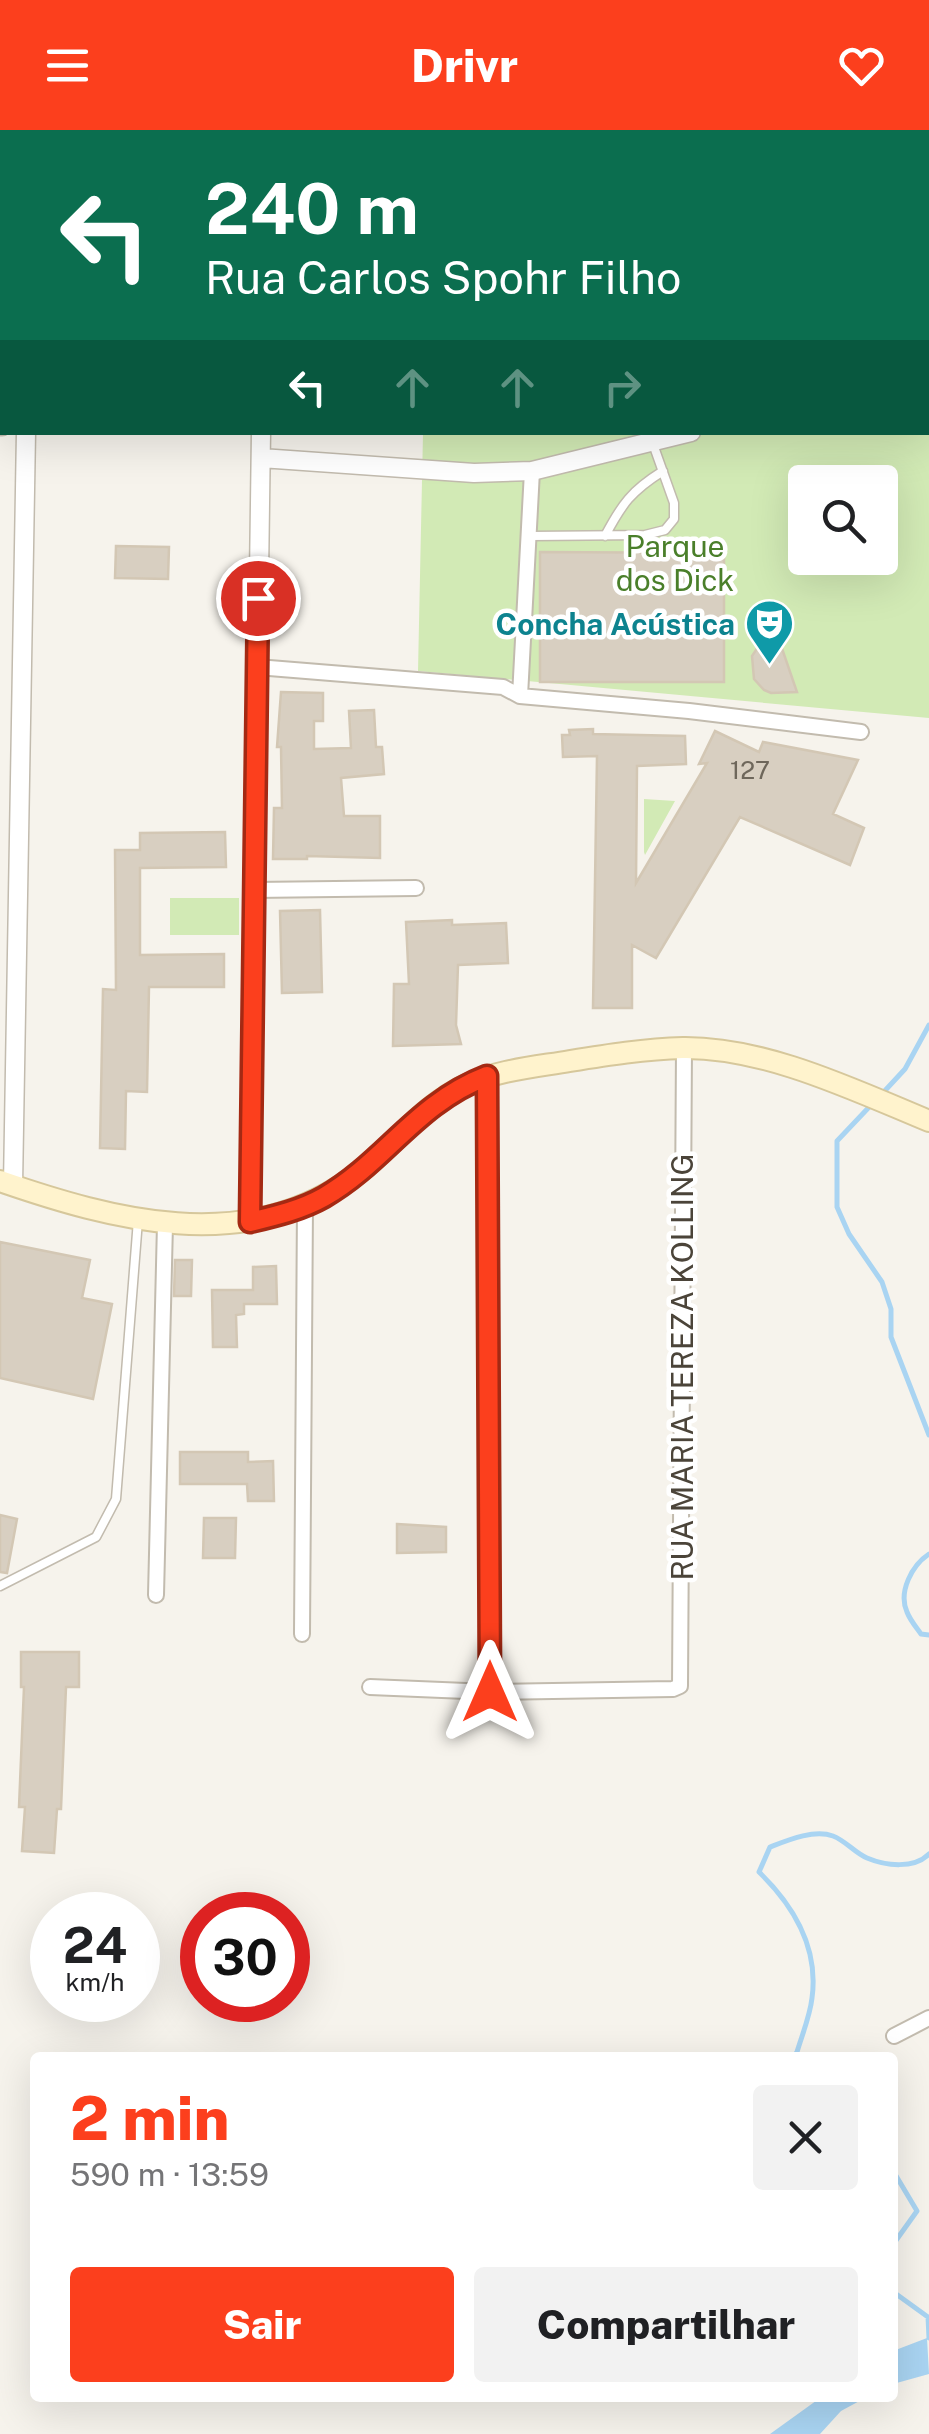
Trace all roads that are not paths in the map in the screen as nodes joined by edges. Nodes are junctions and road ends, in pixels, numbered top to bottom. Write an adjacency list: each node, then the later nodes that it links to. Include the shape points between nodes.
1 (26, 435): 18 (street)
2 (261, 435): 5 (street)
3 (682, 435): 4 (street)
4 (652, 444): 6 (street); 7 (lane)
5 (261, 458): 6 (street); 10 (street)
6 (532, 471): 8 (street)
7 (662, 471): 9 (lane, via 622,503); 9 (lane, via 674,503 674,518 664,530)
8 (531, 536): 9 (lane); 11 (street)
9 (605, 536)
10 (257, 668): 11 (street, via 504,687); 14 (street)
11 (520, 696): 12 (street)
12 (861, 732)
13 (416, 888): 14 (street)
14 (254, 890): 21 (street)
15 (684, 1048): 16 (main road); 17 (main road, via 792,1068); 27 (street, RUA MARIA TEREZA KOLLING, via 680,1686)
16 (487, 1076): 19 (main road, via 443,1097 354,1177); 27 (street)
17 (929, 1121)
18 (6, 1183): 20 (main road)
19 (305, 1206): 21 (main road); 25 (street)
20 (138, 1220): 22 (main road); 23 (lane, via 116,1499 96,1537)
21 (250, 1222): 22 (main road)
22 (165, 1224): 24 (street)
23 (0, 1586)
24 (156, 1595)
25 (302, 1634)
26 (370, 1687): 27 (street)
27 (490, 1692)
28 (929, 2018): 29 (street)
29 (894, 2036)

